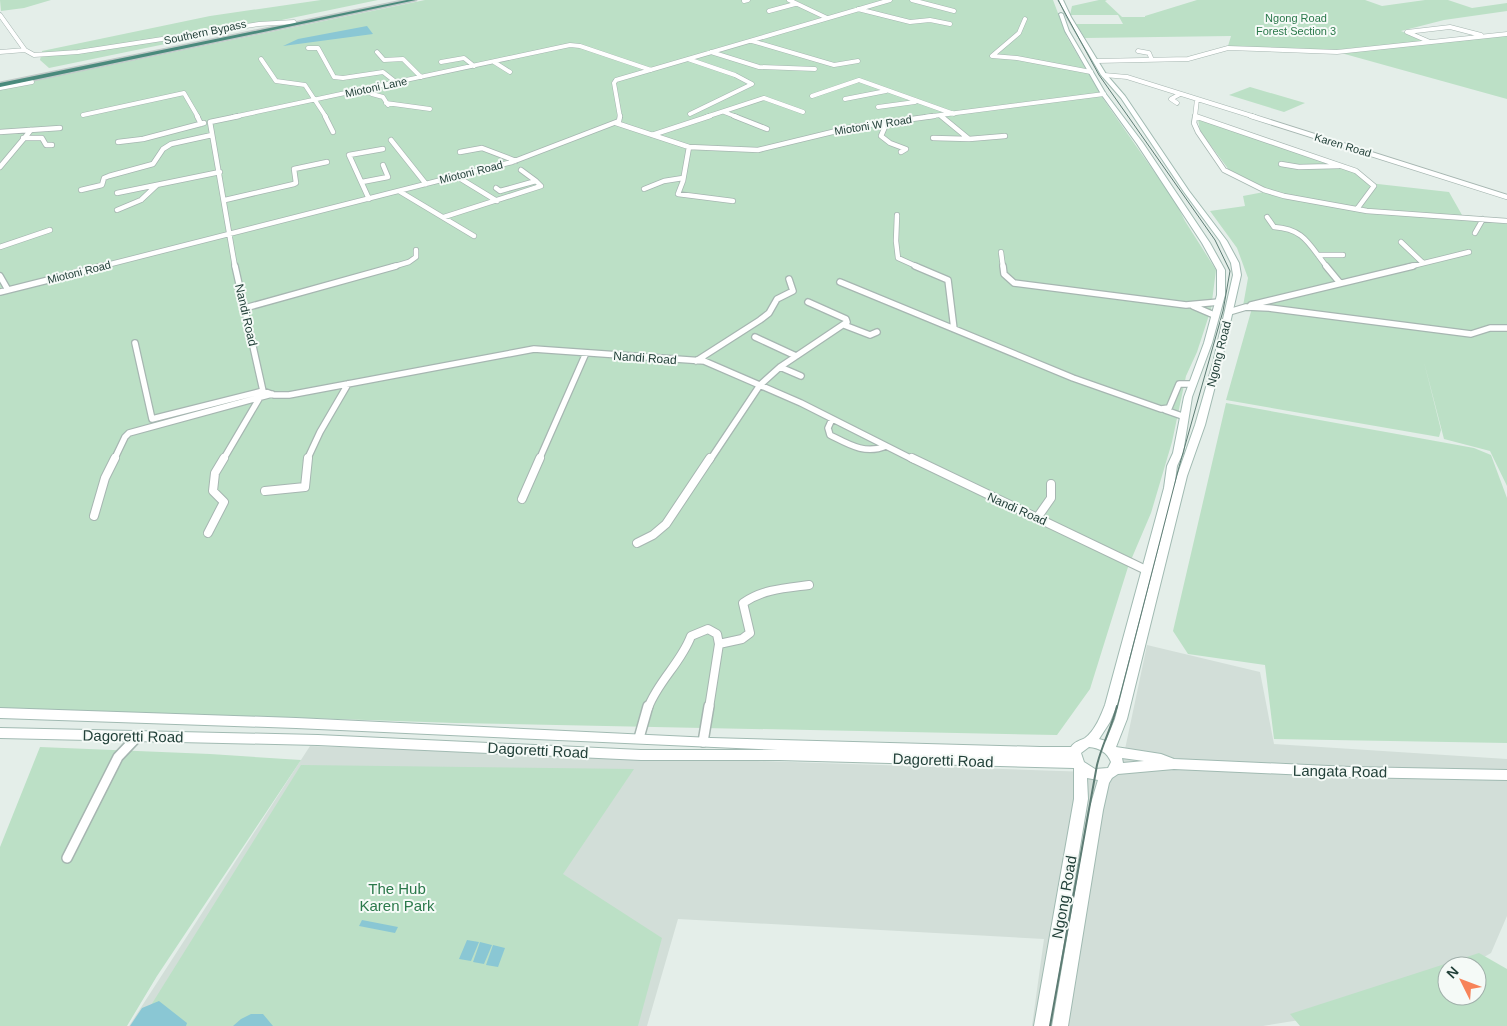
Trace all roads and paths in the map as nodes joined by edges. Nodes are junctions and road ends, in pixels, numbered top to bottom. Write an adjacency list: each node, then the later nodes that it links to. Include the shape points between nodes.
1 (405, 0): 17 (highway, Southern Bypass)
2 (414, 0): 47 (highway, Southern Bypass)
3 (748, 0): 9 (street)
4 (789, 0): 10 (street)
5 (890, 0): 11 (street)
6 (912, 0): 13 (street)
7 (1056, 0): 22 (main road, Ngong Road)
8 (1061, 0): 23 (main road, Ngong Road)
9 (744, 1)
10 (796, 4): 12 (street); 15 (street)
11 (858, 9): 15 (street); 18 (street, via 910,22 929,20)
12 (769, 11)
13 (954, 11)
14 (0, 15): 26 (street)
15 (828, 18): 21 (street)
16 (1025, 19): 42 (street, via 1019,33 992,56)
17 (294, 22): 26 (street, via 259,24 74,52 31,55); 47 (highway, Southern Bypass)
18 (950, 24)
19 (1507, 34): 20 (street)
20 (1484, 36): 24 (street); 24 (street, via 1450,27 1407,32)
21 (751, 40): 30 (street); 34 (street, via 831,64)
22 (1073, 40): 23 (main road); 42 (main road, Ngong Road)
23 (1083, 40): 35 (main road, Ngong Road)
24 (1431, 42): 33 (street, via 1328,52 1223,48 1188,59)
25 (308, 48): 46 (street, via 318,48 334,77 383,72)
26 (25, 50): 28 (street)
27 (1138, 51): 33 (street, via 1149,53)
28 (0, 52)
29 (378, 52): 44 (street, via 384,60 403,59)
30 (710, 52): 32 (street); 39 (street, via 759,67)
31 (261, 59): 53 (street, via 276,82 305,84)
32 (687, 59): 40 (street); 64 (street, via 752,84)
33 (1152, 60): 35 (street)
34 (858, 61)
35 (1097, 61): 43 (main road, Ngong Road)
36 (441, 62): 38 (street, via 465,58)
37 (494, 62): 38 (street, Miotoni Lane); 40 (street, Miotoni Lane, via 574,45); 41 (street)
38 (474, 66): 44 (street, Miotoni Lane)
39 (815, 69)
40 (651, 70): 71 (street, via 614,82 621,114)
41 (510, 72)
42 (1091, 72): 50 (main road, Ngong Road)
43 (1104, 75): 51 (street, Karen Road, via 1127,78); 117 (main road, Ngong Road, via 1123,97)
44 (421, 78): 46 (street, Miotoni Lane)
45 (32, 82): 47 (street)
46 (397, 83): 48 (street, Miotoni Lane)
47 (0, 85)
48 (365, 89): 53 (street, Miotoni Lane); 57 (street, via 384,97)
49 (887, 90): 52 (street, via 860,80); 54 (street); 56 (street)
50 (1104, 94): 65 (street, Miotoni W Road); 119 (main road, Ngong Road)
51 (1180, 94): 55 (street, Karen Road); 58 (street, via 1172,99)
52 (812, 96)
53 (316, 99): 69 (street, Miotoni Lane); 77 (street)
54 (845, 99)
55 (1198, 99): 68 (street); 110 (street, Karen Road)
56 (918, 101): 60 (street); 65 (street)
57 (386, 103): 59 (street); 61 (street)
58 (1177, 103)
59 (391, 106)
60 (878, 107)
61 (430, 109)
62 (724, 112): 63 (street, via 764,98); 74 (street); 79 (street)
63 (803, 112)
64 (690, 114)
65 (954, 114): 67 (street, Miotoni W Road)
66 (83, 115): 72 (street, via 184,93)
67 (941, 116): 70 (street, Miotoni W Road); 83 (street)
68 (1195, 117): 95 (street); 115 (street, via 1198,132 1224,170 1231,175 1275,194)
69 (210, 122): 72 (street, Miotoni Lane); 78 (street)
70 (887, 122): 87 (street, Miotoni W Road, via 847,128 758,150); 90 (street, via 881,136 906,149)
71 (616, 123): 79 (street, Miotoni W Road); 91 (street, Miotoni Road)
72 (201, 124): 85 (street, Miotoni Lane)
73 (60, 128): 75 (street)
74 (766, 129)
75 (31, 130): 76 (street); 81 (street)
76 (0, 132)
77 (333, 132)
78 (212, 135): 98 (street); 107 (street, via 168,145 153,164 111,175 104,178 102,185)
79 (651, 135): 87 (street, Miotoni W Road)
80 (1005, 136): 83 (street)
81 (23, 138): 86 (street, via 42,138 46,145); 96 (street)
82 (933, 138): 83 (street)
83 (969, 139)
84 (392, 140): 103 (street)
85 (118, 142)
86 (52, 145)
87 (689, 147): 100 (street)
88 (383, 149): 102 (street, via 348,155)
89 (460, 152): 91 (street, via 482,148)
90 (901, 152)
91 (516, 161): 99 (street, Miotoni Road)
92 (327, 162): 112 (street, via 294,169 294,184)
93 (1281, 164): 95 (street)
94 (382, 165): 102 (street, via 388,177)
95 (1345, 166): 115 (street, via 1374,184)
96 (0, 167)
97 (521, 170): 101 (street)
98 (220, 172): 104 (street); 112 (street)
99 (456, 176): 103 (street, Miotoni Road); 113 (street)
100 (683, 178): 106 (street); 114 (street, via 679,194)
101 (536, 181): 105 (street, via 500,191); 113 (street, via 541,188)
102 (362, 182): 111 (street)
103 (426, 184): 108 (street, Miotoni Road)
104 (157, 185): 109 (street); 116 (street, via 141,200)
105 (496, 188)
106 (644, 188)
107 (81, 190)
108 (399, 191): 111 (street, Miotoni Road); 120 (street)
109 (117, 193)
110 (1507, 197)
111 (369, 199): 127 (street, Miotoni Road)
112 (225, 200): 127 (street)
113 (497, 201): 120 (street)
114 (733, 201)
115 (1357, 209): 122 (street)
116 (117, 210)
117 (1204, 215): 119 (main road, via 1198,219); 126 (main road, Ngong Road)
118 (897, 216): 153 (street, via 898,258 948,280)
119 (1187, 216): 128 (main road, Ngong Road)
120 (444, 217): 129 (street)
121 (1268, 217): 135 (street, via 1276,227 1300,233)
122 (1483, 219): 123 (street); 125 (street)
123 (1507, 221)
124 (50, 230): 131 (street)
125 (1474, 232)
126 (1216, 233): 128 (main road, via 1206,229 1198,231); 149 (main road, Ngong Road, via 1235,263 1238,274)
127 (229, 234): 142 (street, Miotoni Road); 148 (street, Nandi Road)
128 (1199, 234): 145 (main road, Ngong Road, via 1221,270)
129 (474, 236)
130 (1401, 242): 137 (street)
131 (0, 247)
132 (416, 250): 148 (street, via 416,257 409,262)
133 (1001, 252): 146 (street, via 1004,274 1014,283)
134 (1469, 252): 137 (street)
135 (1318, 255): 136 (street); 141 (street)
136 (1343, 255)
137 (1423, 263): 141 (street)
138 (0, 276): 142 (street)
139 (788, 279): 159 (street, via 793,291 777,299 769,313)
140 (840, 282): 153 (street)
141 (1340, 282): 147 (street)
142 (8, 290): 143 (street, Miotoni Road)
143 (0, 292)
144 (808, 302): 151 (street, via 848,320)
145 (1219, 302): 146 (street); 150 (main road, Ngong Road)
146 (1193, 306): 150 (street)
147 (1246, 307): 149 (street); 152 (street, via 1465,334)
148 (245, 308): 165 (street, Nandi Road)
149 (1229, 312): 186 (main road, Ngong Road)
150 (1214, 316): 163 (main road, Ngong Road)
151 (844, 325): 154 (street, via 870,335); 158 (street)
152 (1507, 328)
153 (954, 329): 166 (street, via 1073,378)
154 (877, 332)
155 (755, 337): 158 (street)
156 (135, 343): 165 (street, via 152,419)
157 (586, 353): 159 (street, Nandi Road); 162 (street, Nandi Road, via 534,349); 172 (street)
158 (796, 356): 160 (street)
159 (696, 361): 164 (street, Nandi Road, via 704,361)
160 (780, 367): 161 (street); 164 (street)
161 (801, 376)
162 (348, 384): 165 (street, Nandi Road, via 289,395); 171 (street, via 310,454 305,470 305,487)
163 (1193, 384): 166 (street, via 1179,384 1171,406); 167 (main road, Ngong Road)
164 (760, 385): 168 (street, Nandi Road); 176 (street, via 666,524)
165 (262, 394): 173 (street, via 129,433 106,478); 175 (street, via 215,473 213,491 224,502)
166 (1165, 410): 167 (street)
167 (1185, 417): 177 (main road, Ngong Road)
168 (832, 419): 169 (street, Nandi Road); 169 (street, via 828,428 830,435 863,450)
169 (886, 446): 174 (street, Nandi Road)
170 (1051, 484): 174 (street, via 1052,499)
171 (265, 491)
172 (522, 499)
173 (94, 516)
174 (1037, 518): 177 (street, Nandi Road)
175 (208, 533)
176 (637, 544)
177 (1146, 570): 185 (main road, Ngong Road, via 1106,719)
178 (808, 585): 179 (street, via 749,597 743,602 743,614 749,623 750,633 742,639)
179 (719, 644): 183 (street, via 717,634 708,629 691,636 686,651 661,682 647,708); 184 (street)
180 (0, 713): 183 (main road, Dagoretti Road)
181 (0, 733): 182 (main road, Dagoretti Road)
182 (138, 736): 187 (main road, Dagoretti Road, via 422,744 641,755); 191 (street, via 118,757)
183 (639, 738): 184 (main road, Dagoretti Road)
184 (703, 742): 187 (main road, Dagoretti Road, via 1040,752)
185 (1090, 742): 186 (main road); 187 (main road, via 1081,744)
186 (1110, 749): 188 (main road); 189 (main road, via 1117,762)
187 (1077, 761): 189 (main road, via 1094,775); 192 (main road, Ngong Road, via 1081,799)
188 (1174, 764): 189 (main road); 190 (main road, Langata Road)
189 (1111, 772): 193 (main road, Ngong Road, via 1103,784 1096,810)
190 (1507, 775)
191 (67, 858)
192 (1047, 1000): 193 (main road); 194 (main road, Ngong Road)
193 (1064, 1005): 195 (main road, Ngong Road)
194 (1042, 1026)
195 (1060, 1026)

